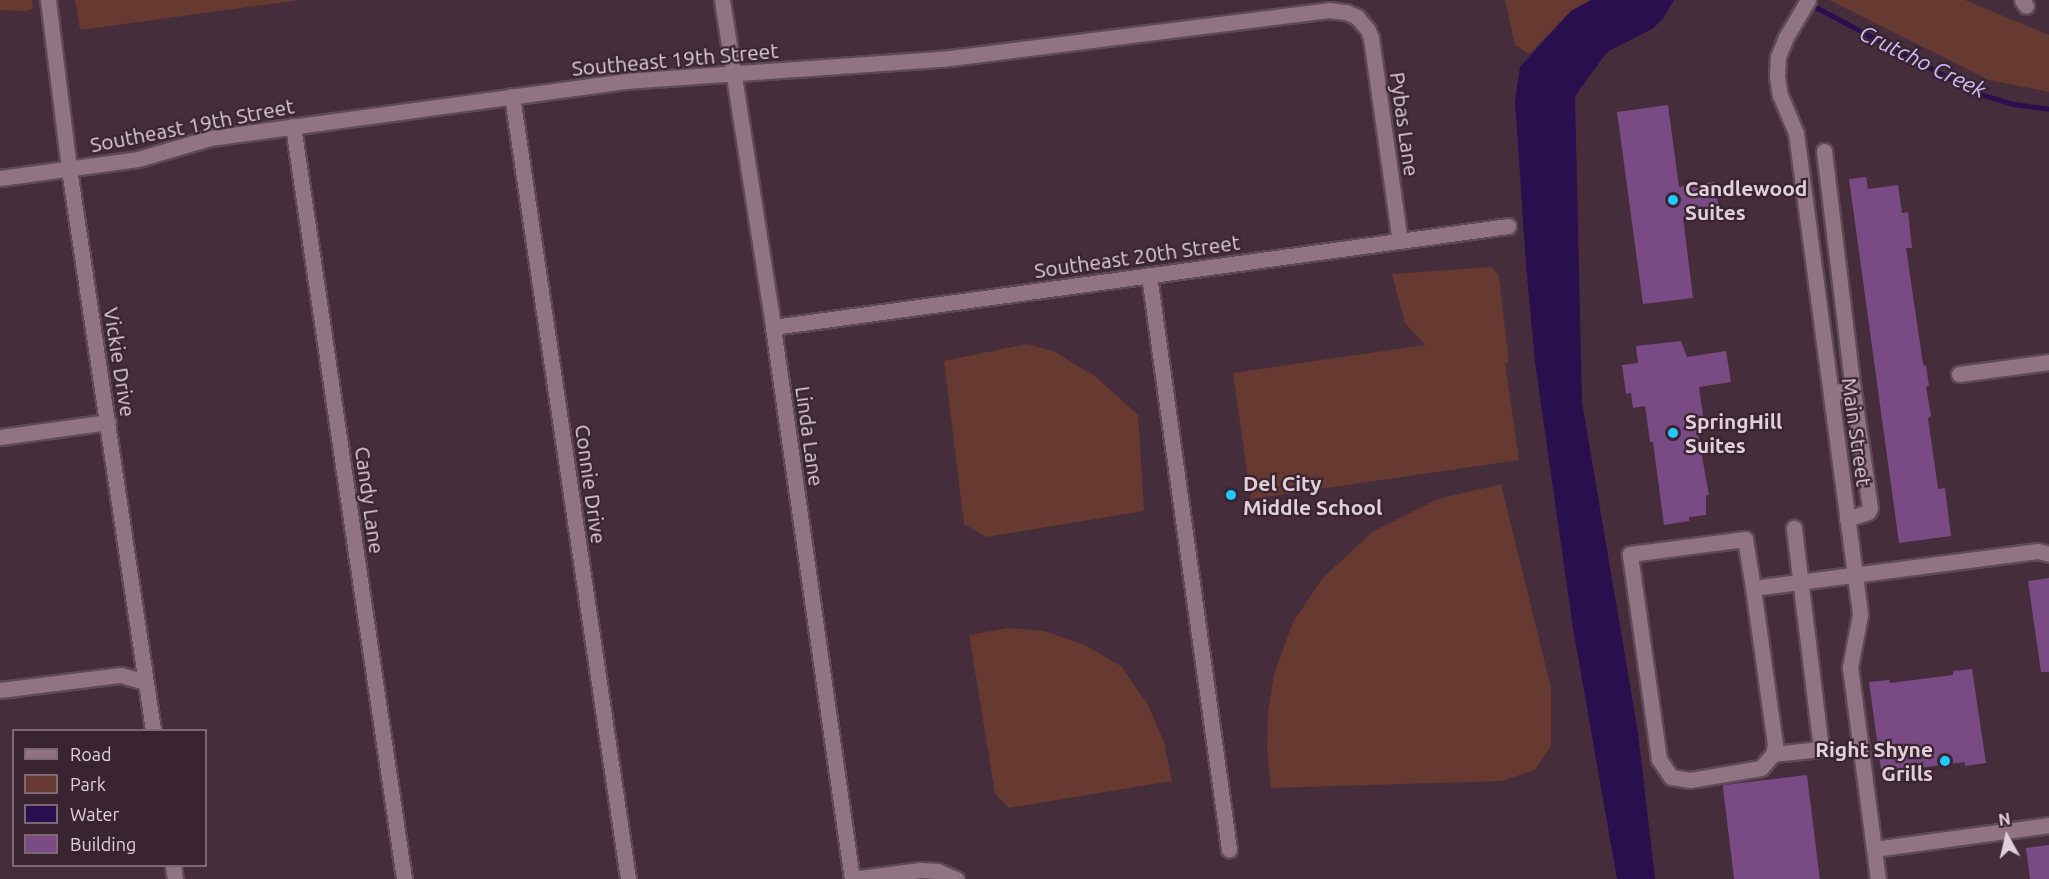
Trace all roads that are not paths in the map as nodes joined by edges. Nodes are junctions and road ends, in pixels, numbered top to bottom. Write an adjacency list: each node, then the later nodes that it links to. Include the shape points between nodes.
1 (48, 0): 9 (street, Vickie Drive)
2 (722, 0): 5 (street, Linda Lane)
3 (1808, 0): 18 (street, Main Street, via 1786,37 1778,57 1777,77 1796,133)
4 (1357, 17): 5 (street, Southeast 19th Street, via 1329,10 942,59); 12 (street, Pybas Lane, via 1371,38)
5 (734, 74): 6 (street, Southeast 19th Street, via 625,81); 14 (street, Linda Lane)
6 (512, 96): 7 (street, Southeast 19th Street); 36 (street, Connie Drive)
7 (293, 126): 9 (street, Southeast 19th Street, via 210,138 138,159); 35 (street, Candy Lane)
8 (1824, 151): 17 (street)
9 (69, 169): 10 (street, Southeast 19th Street); 19 (street, Vickie Drive)
10 (0, 178)
11 (1508, 226): 12 (street, Southeast 20th Street)
12 (1400, 241): 13 (street, Southeast 20th Street)
13 (1149, 275): 14 (street, Southeast 20th Street); 32 (street)
14 (773, 327): 37 (street, Linda Lane)
15 (2049, 362): 16 (street)
16 (1959, 375)
17 (1853, 390): 18 (street); 21 (street, via 1870,508)
18 (1831, 392): 21 (street, Main Street)
19 (108, 422): 20 (street); 27 (street, Vickie Drive)
20 (0, 437)
21 (1847, 519): 24 (street, Main Street)
22 (1794, 528): 25 (street)
23 (2045, 550): 24 (street)
24 (1855, 576): 25 (street); 33 (street, Main Street, via 1860,615 1850,667)
25 (1800, 582): 26 (street); 30 (street, via 1821,749)
26 (1753, 588): 30 (street, via 1775,744); 30 (street, via 1745,539 1630,554 1659,759 1671,777 1690,780 1761,768)
27 (146, 682): 28 (street, via 121,675); 29 (street, Vickie Drive)
28 (0, 690)
29 (153, 729)
30 (1773, 754)
31 (2049, 825): 33 (street)
32 (1229, 849)
33 (1874, 849): 38 (street, Main Street)
34 (955, 878): 37 (street, via 920,870)
35 (404, 879)
36 (628, 879)
37 (852, 879)
38 (1878, 879)

